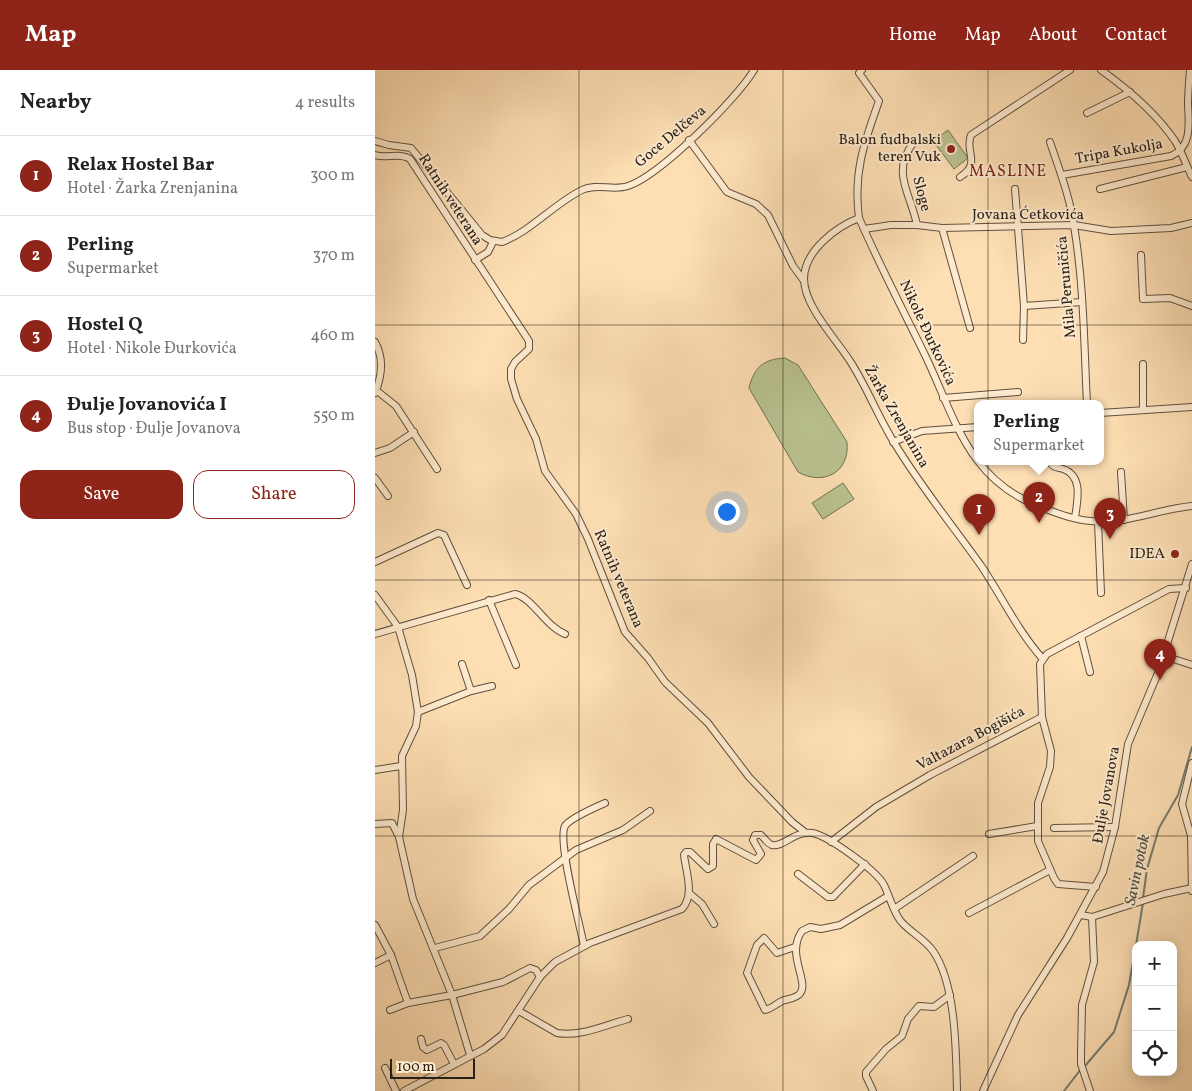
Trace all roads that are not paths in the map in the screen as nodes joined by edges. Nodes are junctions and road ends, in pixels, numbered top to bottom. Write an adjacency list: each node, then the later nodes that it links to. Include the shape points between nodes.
1 (753, 70): 8 (street, Goce Delčeva, via 734,98)
2 (1070, 70): 16 (street, via 971,135 972,164)
3 (1101, 70): 6 (street)
4 (1190, 70): 12 (street, via 1190,131)
5 (861, 71): 20 (street, Nikole Đurkovića, via 879,101 860,158 856,192)
6 (1130, 92): 7 (street); 12 (street, via 1161,124)
7 (1087, 113)
8 (689, 140): 27 (street, Goce Delčeva, via 633,183 584,189 507,240); 30 (street, Žarka Zrenjanina, via 723,188 756,204 768,215)
9 (375, 141): 27 (street, via 411,148 483,235)
10 (914, 142): 22 (street, Sloge, via 904,156 903,176)
11 (1050, 142): 15 (street, Mila Peruničića)
12 (1180, 151): 14 (street); 15 (street, Tripa Kukolja, via 1171,156)
13 (375, 155): 29 (street, Ratnih veterana, via 384,158 404,155 410,159)
14 (1187, 167): 17 (street); 18 (street)
15 (1061, 175): 23 (street, Mila Peruničića)
16 (960, 177)
17 (1192, 177)
18 (1100, 189)
19 (1015, 190): 24 (street)
20 (859, 218): 26 (street, Nikole Đurkovića); 30 (street, via 839,227 824,241 810,258)
21 (1192, 223): 23 (street, Jovana Ćetkovića, via 1171,228 1111,231)
22 (917, 225): 25 (street, Jovana Ćetkovića); 26 (street, Jovana Ćetkovića)
23 (1074, 225): 24 (street, Jovana Ćetkovića); 31 (street, Mila Peruničića)
24 (1018, 226): 25 (street, Jovana Ćetkovića); 32 (street)
25 (942, 228): 34 (street)
26 (864, 230): 40 (street, Nikole Đurkovića)
27 (493, 242): 29 (street, via 488,252)
28 (1141, 255): 33 (street, via 1143,299 1170,298)
29 (475, 260): 91 (street, Ratnih veterana, via 530,342 529,349 511,369 517,399 536,439 545,471 589,539 625,632 665,682 708,723 749,777)
30 (804, 281): 48 (street, Žarka Zrenjanina, via 813,305 850,361)
31 (1082, 302): 32 (street); 41 (street, Mila Peruničića)
32 (1024, 306): 35 (street)
33 (1192, 306)
34 (970, 328)
35 (1023, 340)
36 (375, 342): 38 (street, via 381,370)
37 (1143, 364): 43 (street)
38 (376, 391): 47 (street, via 396,406)
39 (1018, 392): 40 (street)
40 (943, 398): 46 (street, Nikole Đurkovića)
41 (1087, 400)
42 (1192, 407): 43 (street)
43 (1143, 410): 44 (street)
44 (1104, 413)
45 (974, 427): 46 (street)
46 (956, 428): 48 (street, via 916,432); 50 (street, Nikole Đurkovića)
47 (414, 432): 49 (street, via 391,448); 53 (street)
48 (893, 442): 73 (street, Žarka Zrenjanina)
49 (375, 453)
50 (974, 456)
51 (980, 465): 58 (street, Nikole Đurkovića, via 1007,491)
52 (1052, 465): 58 (street, via 1068,471 1077,482)
53 (437, 469)
54 (1121, 472): 59 (street)
55 (375, 478): 56 (street)
56 (388, 496)
57 (1192, 506): 59 (street, Nikole Đurkovića)
58 (1075, 518): 60 (street, Nikole Đurkovića)
59 (1124, 520): 60 (street, Nikole Đurkovića)
60 (1098, 522): 65 (street)
61 (375, 562): 63 (street, via 438,533 444,535)
62 (1192, 564): 64 (street, Đulje Jovanova)
63 (467, 585)
64 (1186, 588): 71 (street, via 1169,589); 72 (street, Đulje Jovanova)
65 (1101, 593)
66 (375, 595): 68 (street)
67 (489, 600): 68 (street); 70 (street, via 520,595 547,623); 75 (street)
68 (397, 627): 69 (street); 80 (street, via 414,682)
69 (375, 634)
70 (565, 634)
71 (1081, 636): 73 (street); 77 (street)
72 (1164, 656): 76 (street); 89 (street, Đulje Jovanova, via 1125,754)
73 (1043, 658): 81 (street, Valtazara Bogišića, via 1039,668)
74 (462, 664): 79 (street)
75 (516, 665)
76 (1192, 665)
77 (1090, 672)
78 (491, 686): 79 (street)
79 (471, 691): 80 (street)
80 (418, 712): 83 (street)
81 (1042, 717): 88 (street, via 1051,750 1050,767 1038,803); 94 (street, Valtazara Bogišića, via 929,775 884,802)
82 (1192, 763): 101 (street, via 1182,804 1190,832)
83 (401, 766): 84 (street); 93 (street, via 403,810)
84 (375, 770)
85 (605, 803): 96 (street, via 565,826 562,843)
86 (650, 811): 96 (street, via 623,830 576,850)
87 (375, 824): 93 (street, via 392,823)
88 (1037, 826): 92 (street); 98 (street, via 1040,847)
89 (1115, 827): 90 (street); 100 (street, Đulje Jovanova)
90 (1054, 828)
91 (806, 833): 94 (street, Ratnih veterana, via 814,833); 102 (street, via 775,845 761,835 755,835 753,840 761,854 756,860 715,840 713,866 708,869 686,852)
92 (989, 834)
93 (399, 837): 112 (street, via 413,899)
94 (831, 842): 97 (street, Ratnih veterana)
95 (973, 856): 104 (street)
96 (565, 859): 110 (street); 112 (street, via 529,885 486,933)
97 (865, 864): 99 (street, via 833,897 828,897); 103 (street, Ratnih veterana, via 884,884)
98 (1051, 870): 100 (street, via 1058,884); 105 (street)
99 (799, 874)
100 (1096, 887): 106 (street, Đulje Jovanova)
101 (1192, 889): 107 (street)
102 (689, 893): 108 (street, via 702,904); 110 (street, via 686,904 679,910)
103 (888, 896): 104 (street, Ratnih veterana); 111 (street, via 840,925 821,930 805,928)
104 (894, 909): 116 (street, Ratnih veterana, via 900,921 934,952)
105 (969, 913)
106 (1081, 915): 107 (street); 131 (street, Đulje Jovanova, via 1018,1015)
107 (1092, 916): 132 (street, via 1095,962 1083,1005 1081,1067)
108 (715, 924)
109 (375, 925): 113 (street)
110 (584, 946): 115 (street, via 551,965)
111 (795, 947): 111 (street, via 802,990 796,997 765,1010 747,973 754,952 764,938 777,953)
112 (435, 948): 117 (street)
113 (391, 955): 114 (street); 118 (street)
114 (375, 963)
115 (540, 977): 117 (street, via 536,970 530,968 503,982); 120 (street)
116 (950, 995): 129 (street, via 934,1007 919,1006 914,1010 902,1036 866,1072); 130 (street, Ratnih veterana)
117 (452, 996): 118 (street); 123 (street)
118 (408, 1003): 119 (street)
119 (391, 1010)
120 (519, 1011): 121 (street, via 557,1033 570,1035); 123 (street, via 502,1035)
121 (628, 1019)
122 (421, 1040): 124 (street, via 427,1050 444,1045)
123 (470, 1055): 124 (street)
124 (454, 1064): 126 (street)
125 (385, 1068): 127 (street)
126 (418, 1088): 128 (street)
127 (396, 1091)
128 (404, 1091)
129 (873, 1091)
130 (957, 1091)
131 (983, 1091)
132 (1090, 1091)

